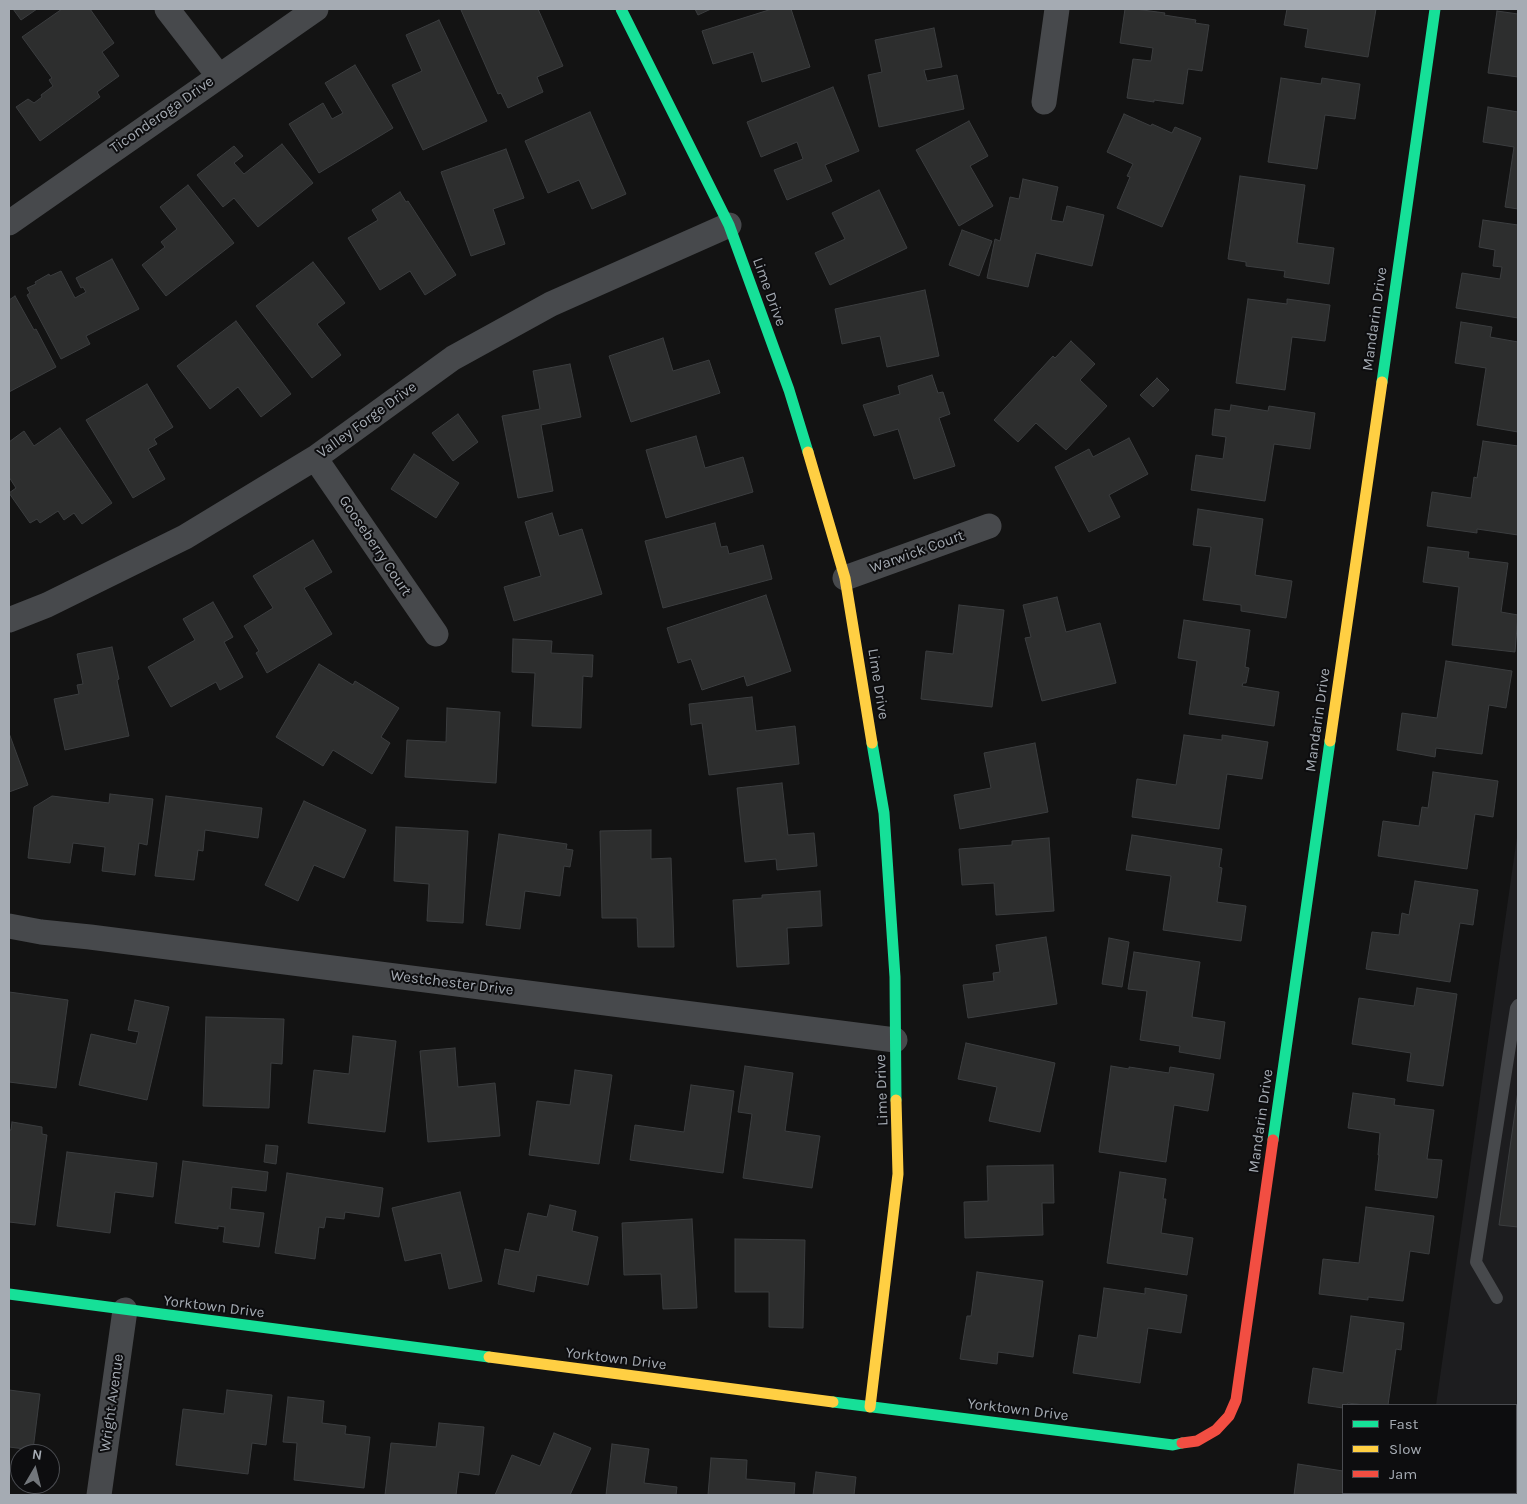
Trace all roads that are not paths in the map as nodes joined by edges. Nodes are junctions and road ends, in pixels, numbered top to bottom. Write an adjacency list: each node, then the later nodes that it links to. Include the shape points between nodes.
1 (168, 9): 6 (street)
2 (316, 9): 6 (street, Ticonderoga Drive)
3 (621, 9): 9 (street, Lime Drive)
4 (1057, 9): 7 (street)
5 (1435, 9): 22 (street, Mandarin Drive, via 1236,1400 1229,1416)
6 (218, 75): 8 (street, Ticonderoga Drive)
7 (1044, 102)
8 (9, 223)
9 (729, 225): 10 (street, Valley Forge Drive, via 551,304 453,358); 12 (street, Lime Drive, via 789,390)
10 (315, 458): 13 (street, Valley Forge Drive, via 186,537 47,605); 14 (street, Gooseberry Court)
11 (989, 526): 12 (street, Warwick Court)
12 (845, 578): 17 (street, Lime Drive, via 884,813 895,977)
13 (9, 620)
14 (436, 634)
15 (9, 926): 17 (street, Westchester Drive)
16 (1518, 1006): 19 (lane, via 1476,1262)
17 (895, 1040): 21 (street, Lime Drive, via 898,1174)
18 (9, 1294): 20 (street, Yorktown Drive)
19 (1497, 1298)
20 (125, 1310): 21 (street, Yorktown Drive); 23 (street, Wright Avenue)
21 (870, 1407): 22 (street, Yorktown Drive, via 1173,1445 1197,1441)
22 (1216, 1430)
23 (99, 1495)

